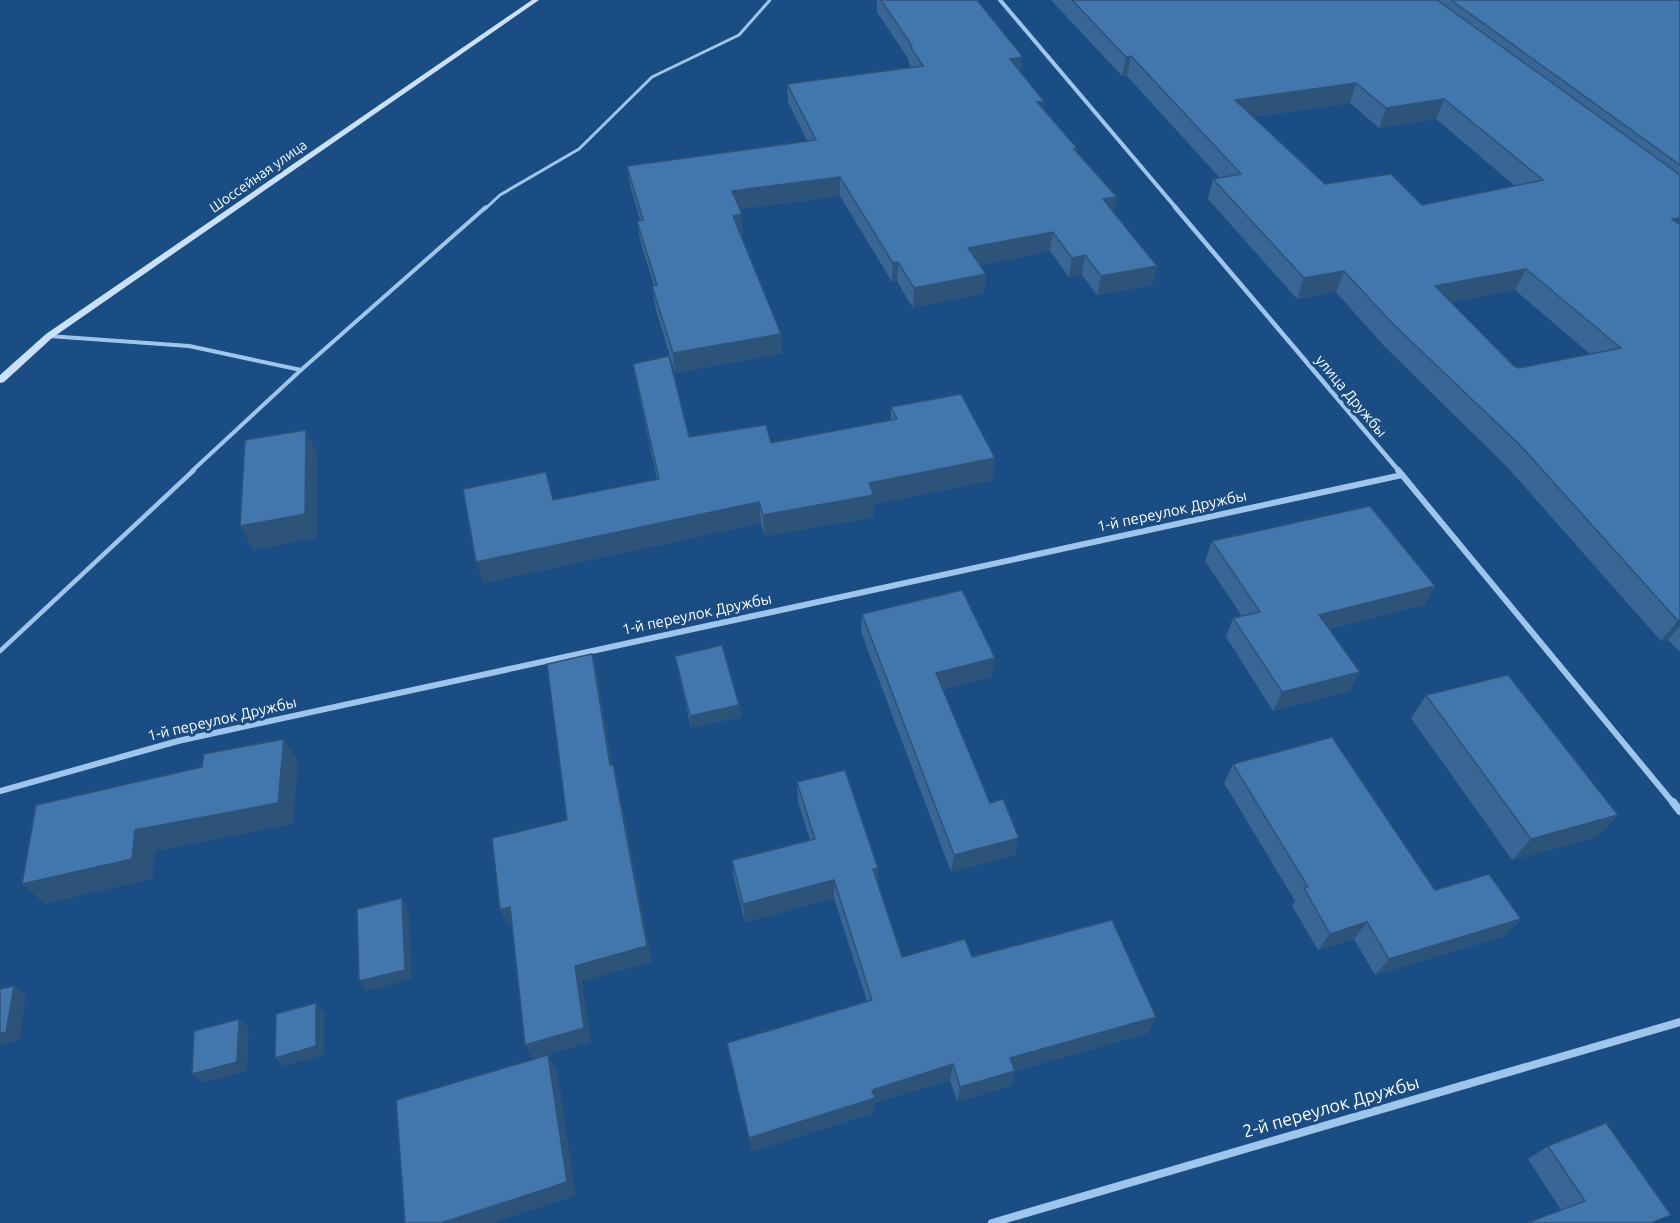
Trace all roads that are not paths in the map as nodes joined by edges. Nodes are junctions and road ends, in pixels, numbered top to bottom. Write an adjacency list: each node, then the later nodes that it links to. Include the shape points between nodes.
1 (536, 0): 4 (main road, Шоссейная улица)
2 (770, 0): 5 (lane, via 739,35 652,77 579,149 500,195)
3 (1000, 0): 7 (street, улица Дружбы)
4 (50, 336): 5 (lane, via 189,346); 6 (main road, Шоссейная улица)
5 (301, 370): 8 (lane)
6 (0, 380)
7 (1402, 475): 9 (street, 1-й переулок Дружбы, via 178,741); 10 (street, улица Дружбы)
8 (0, 651)
9 (0, 791)
10 (1680, 811)
11 (1680, 1022): 12 (street, 2-й переулок Дружбы)
12 (992, 1223)

